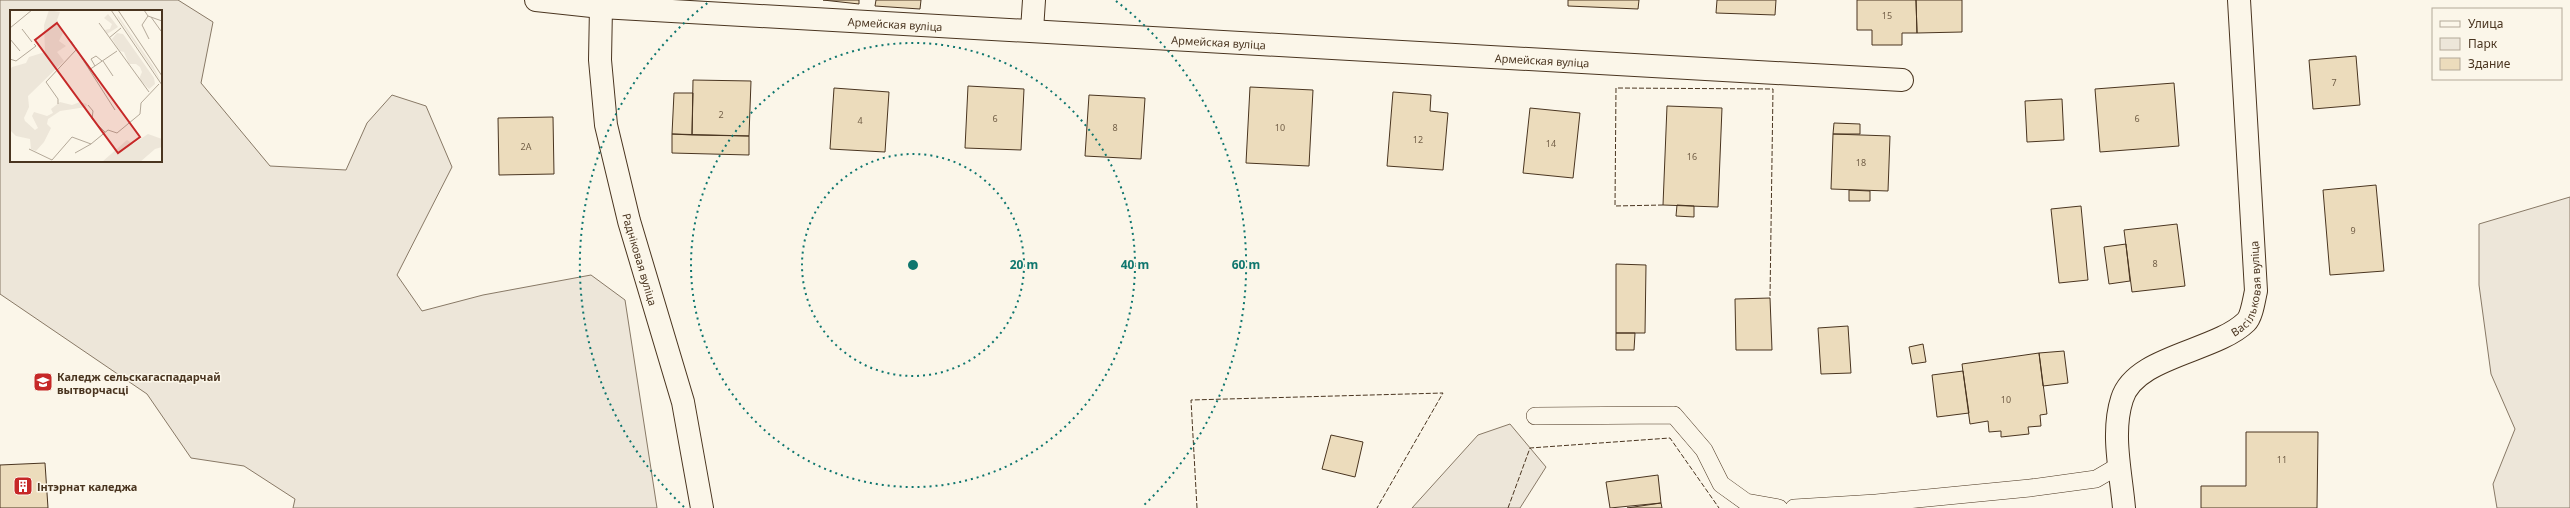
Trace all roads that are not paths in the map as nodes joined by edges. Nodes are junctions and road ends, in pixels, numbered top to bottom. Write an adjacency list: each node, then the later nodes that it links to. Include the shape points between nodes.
1 (536, 0): 4 (street, Армейская вуліца)
2 (1034, 0): 5 (street)
3 (2239, 0): 8 (street, Васільковая вуліца, via 2256,291 2247,321 2224,338 2169,359 2140,374 2122,397 2117,425)
4 (601, 7): 5 (street, Армейская вуліца); 9 (street, Радніковая вуліца, via 600,60 606,125 629,221 683,402)
5 (1032, 30): 6 (street, Армейская вуліца)
6 (1902, 80)
7 (1535, 416): 10 (lane, via 1674,415 1704,450 1721,484 1746,502)
8 (2120, 466): 11 (lane, via 2096,479 2030,488); 12 (street, Васільковая вуліца)
9 (702, 508)
10 (1779, 508)
11 (1794, 508)
12 (2124, 508)

